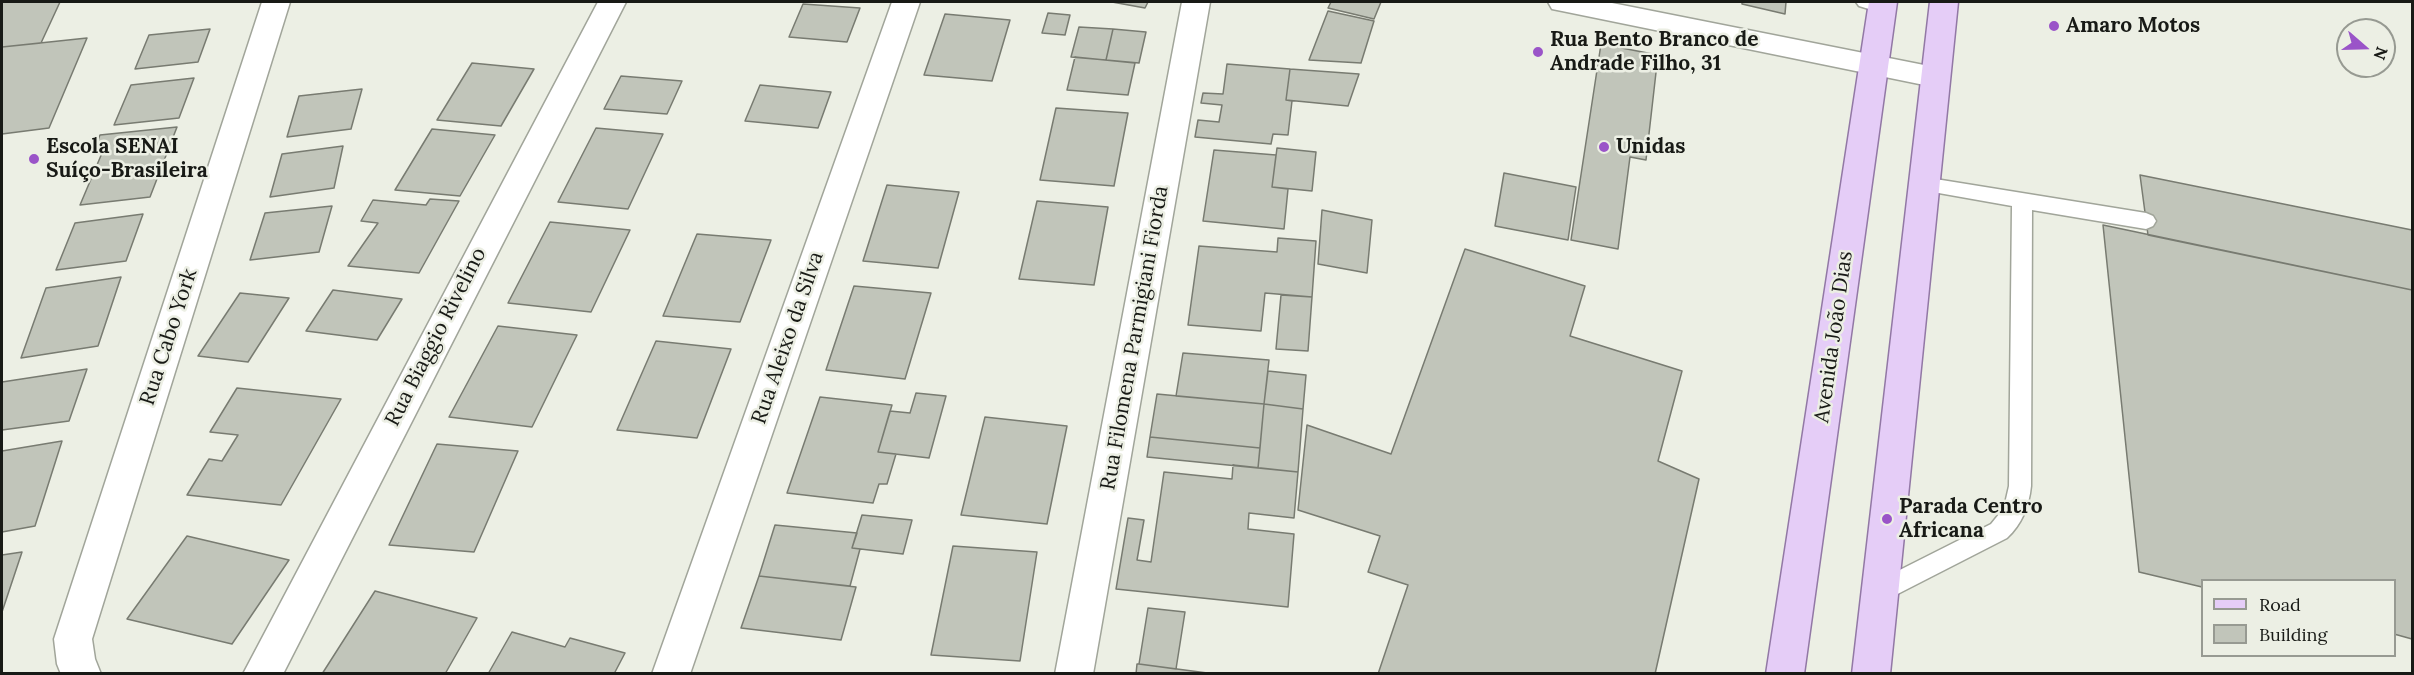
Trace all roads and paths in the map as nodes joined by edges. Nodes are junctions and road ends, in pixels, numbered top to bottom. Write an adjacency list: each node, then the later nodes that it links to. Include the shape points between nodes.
1 (276, 2): 14 (street, Rua Cabo York, via 73,639 76,664)
2 (612, 2): 15 (street, Rua Biaggio Rivelino)
3 (906, 2): 16 (street, Rua Aleixo da Silva)
4 (1196, 2): 17 (street, Rua Filomena Parmigiani Fiorda)
5 (1562, 2): 8 (street)
6 (1944, 2): 9 (main road)
7 (1876, 3): 8 (main road, Avenida João Dias)
8 (1873, 64): 9 (street); 18 (main road, Avenida João Dias)
9 (1934, 77): 10 (main road)
10 (1923, 184): 11 (lane); 13 (main road)
11 (2022, 200): 12 (lane); 13 (lane, via 2020,486 2015,512 1999,531)
12 (2146, 221)
13 (1880, 592): 19 (main road)
14 (82, 674)
15 (262, 674)
16 (671, 674)
17 (1074, 674)
18 (1785, 674)
19 (1871, 674)

